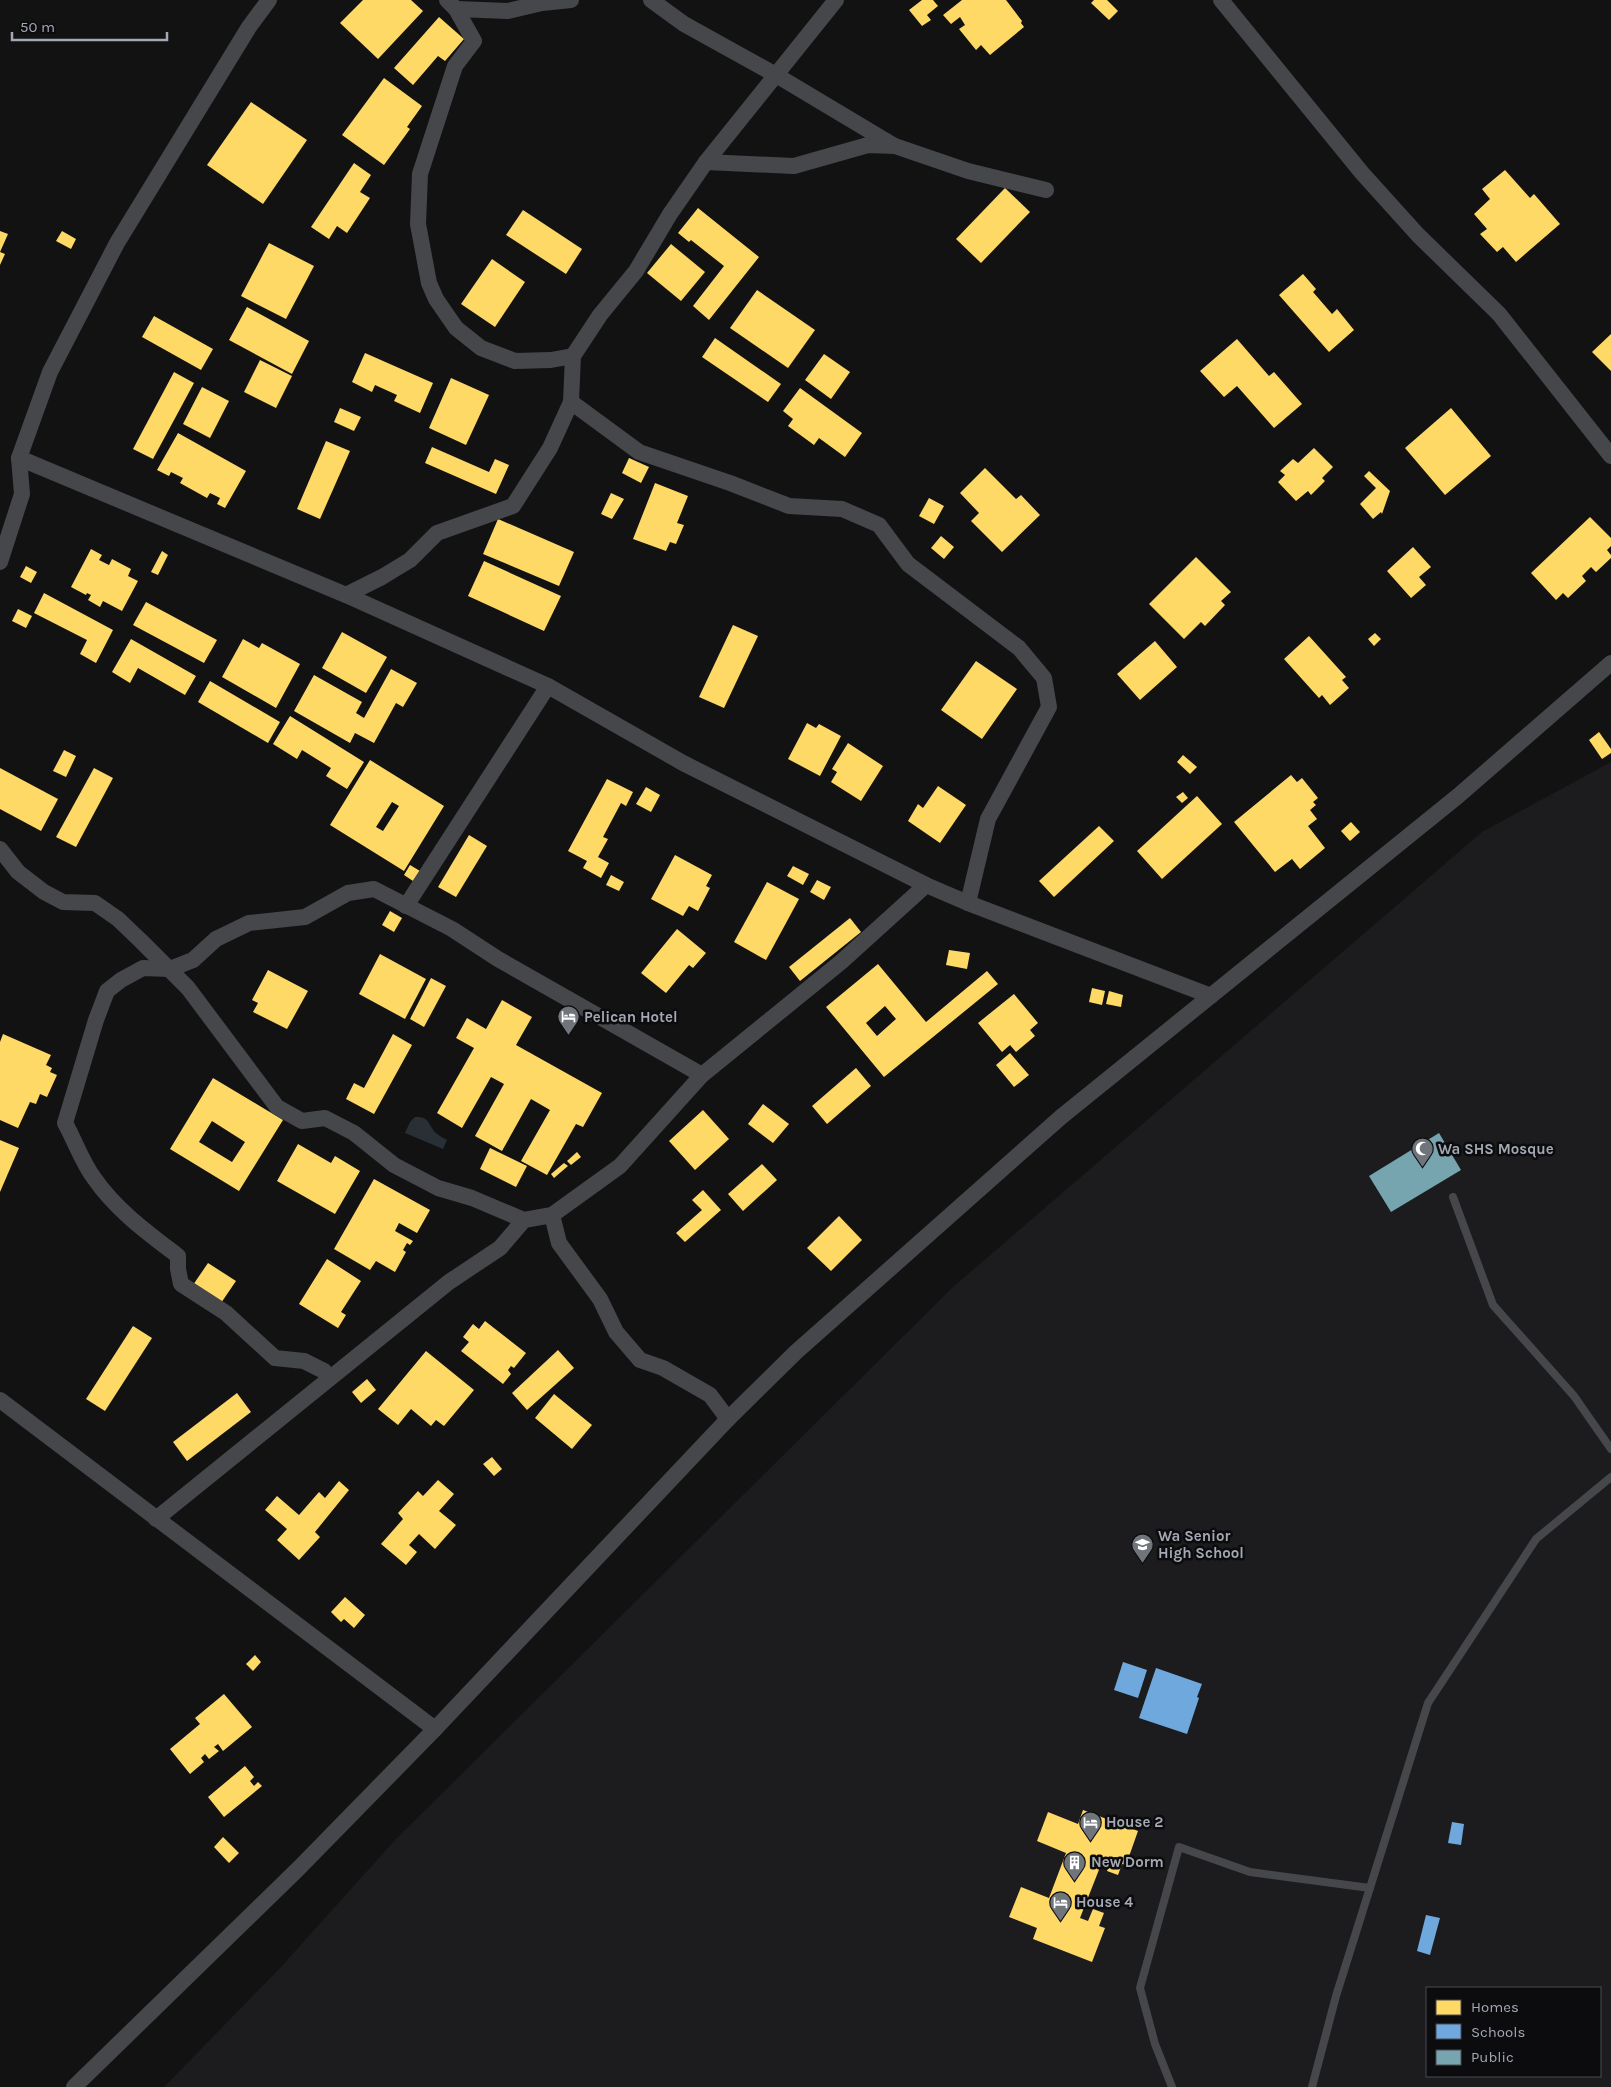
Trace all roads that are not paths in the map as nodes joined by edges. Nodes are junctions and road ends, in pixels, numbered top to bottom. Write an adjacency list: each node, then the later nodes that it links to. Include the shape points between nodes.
1 (268, 0): 14 (street, via 117,243 50,372)
2 (571, 0): 6 (street, via 508,11)
3 (651, 0): 7 (street, via 684,24)
4 (836, 0): 7 (street)
5 (1221, 0): 13 (street, via 1362,173 1418,235 1499,314)
6 (451, 4): 11 (street, via 474,41 455,66 420,174 418,224 429,283 456,328 482,348 515,361)
7 (776, 75): 8 (street); 9 (street)
8 (895, 146): 9 (street, via 868,145 794,166); 10 (street, via 968,171)
9 (706, 162): 11 (street, via 636,271 600,315)
10 (1046, 190)
11 (573, 356): 12 (street)
12 (571, 402): 16 (street, via 550,448 512,506 438,533 410,560); 21 (street, via 639,452 789,506 842,509 879,525 908,564 1019,648 1044,678 1049,707 988,819)
13 (1611, 456)
14 (19, 458): 15 (street, via 22,494); 16 (street)
15 (0, 562)
16 (346, 595): 18 (street)
17 (1611, 663): 24 (street, via 1458,796)
18 (548, 686): 20 (street, via 683,763); 22 (street)
19 (0, 849): 23 (street, via 18,872 44,892 63,902 95,903 118,919)
20 (926, 885): 21 (street); 25 (street, via 842,962)
21 (968, 903): 24 (street)
22 (406, 906): 23 (street, via 374,889 348,893 305,917 249,923 216,939 193,960); 25 (street, via 452,929 506,964)
23 (170, 969): 28 (street, via 188,988 277,1107 302,1122 325,1118 354,1133 394,1166 438,1188); 29 (street, via 142,968 107,992 65,1123 93,1177 114,1204 178,1256 181,1284 226,1313 275,1358 304,1361 324,1371)
24 (1211, 996): 31 (street, via 1061,1117 796,1352)
25 (702, 1075): 27 (street, via 620,1166)
26 (1453, 1197): 32 (lane, via 1493,1305 1574,1396)
27 (552, 1215): 28 (street); 31 (street, via 559,1243 600,1299 616,1332 640,1360 662,1368 710,1395)
28 (524, 1220): 29 (street, via 500,1248 449,1282)
29 (330, 1378): 34 (street)
30 (0, 1400): 34 (street)
31 (728, 1419): 35 (street)
32 (1611, 1449)
33 (1611, 1477): 36 (lane, via 1536,1539 1428,1702)
34 (156, 1519): 35 (street)
35 (435, 1729): 37 (street)
36 (1370, 1888): 38 (lane, via 1250,1872 1179,1847 1140,1988 1155,2044); 39 (lane)
37 (74, 2087)
38 (1172, 2087)
39 (1312, 2087)

